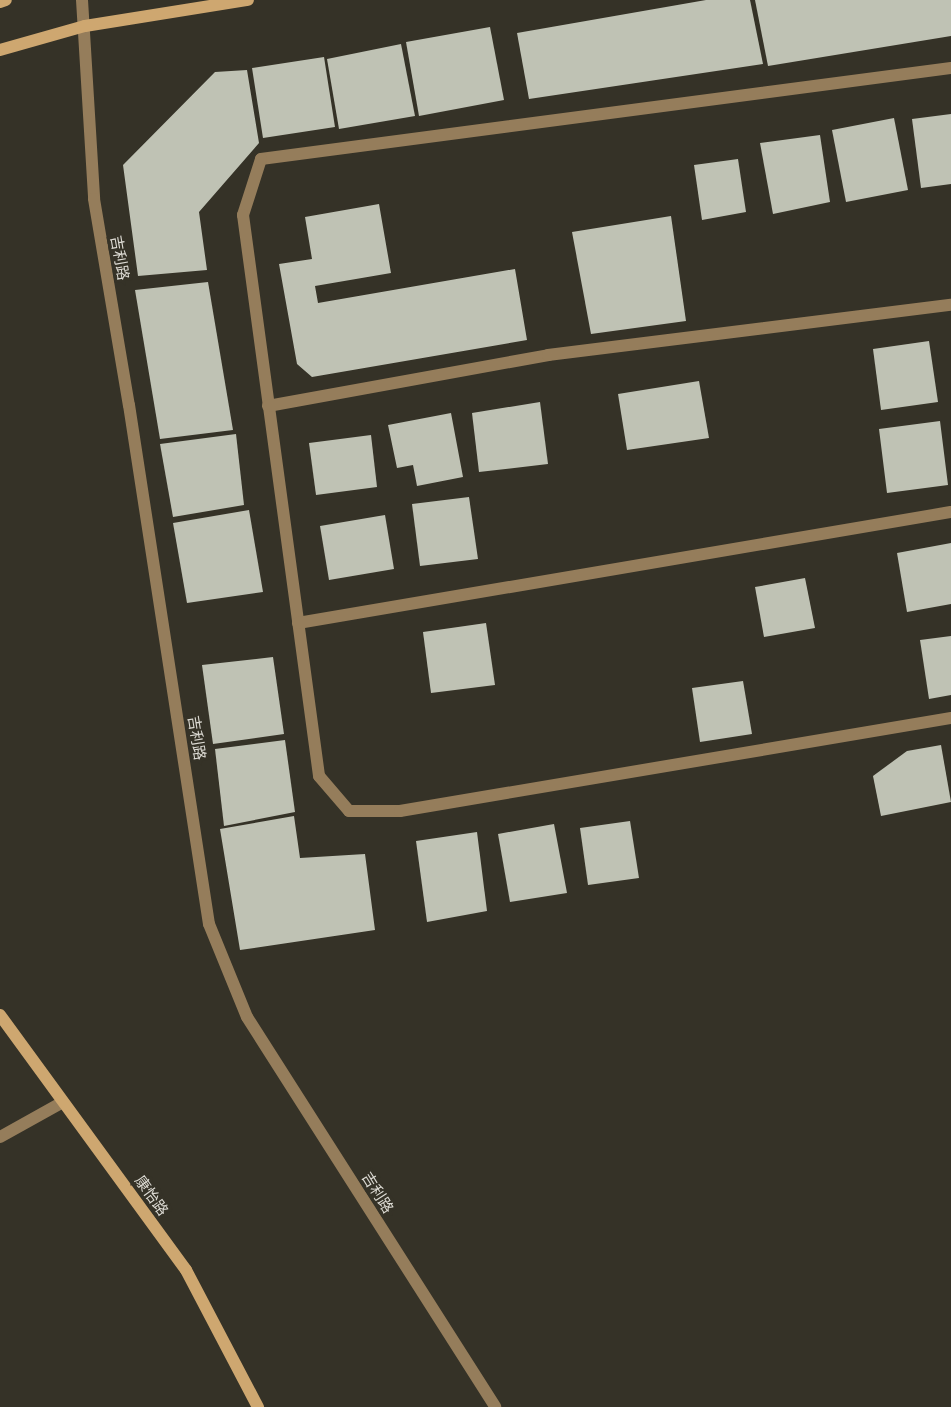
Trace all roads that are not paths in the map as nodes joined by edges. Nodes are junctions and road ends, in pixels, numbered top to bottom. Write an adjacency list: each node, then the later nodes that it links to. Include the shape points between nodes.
1 (6, 0): 4 (street)
2 (82, 0): 5 (street, 吉利路)
3 (248, 0): 5 (street)
4 (0, 2)
5 (85, 26): 6 (street); 17 (street, 吉利路, via 94,199 209,924 247,1017)
6 (0, 50)
7 (951, 68): 9 (street, via 261,159 243,215)
8 (951, 305): 9 (street, via 548,355)
9 (268, 406): 11 (street)
10 (951, 512): 11 (street)
11 (298, 623): 12 (street, via 319,776 350,811 400,811)
12 (951, 718)
13 (0, 1015): 14 (street, 康怡路)
14 (63, 1102): 15 (street); 16 (street, 康怡路, via 186,1270)
15 (0, 1137)
16 (258, 1407)
17 (495, 1407)

